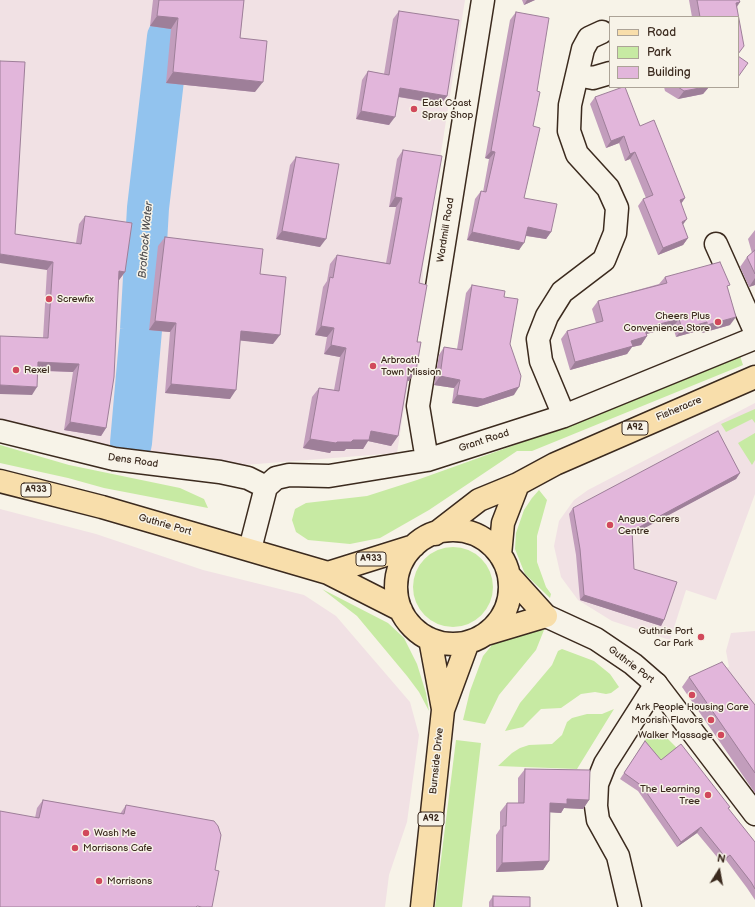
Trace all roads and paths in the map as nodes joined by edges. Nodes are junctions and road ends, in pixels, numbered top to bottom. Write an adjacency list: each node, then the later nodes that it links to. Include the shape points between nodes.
1 (483, 0): 11 (street, Wardmill Road, via 418,406)
2 (602, 32): 4 (street, via 589,38 583,49)
3 (609, 73): 4 (street, via 593,78)
4 (577, 75): 9 (street, via 570,105 568,131 577,154 608,188 616,208 615,233 604,260 562,292 538,339 541,361)
5 (716, 244): 6 (street)
6 (755, 331)
7 (755, 338): 9 (street, Grant Road)
8 (755, 377): 13 (main road, Fisheracre / A92, via 543,469)
9 (564, 416): 11 (street, Grant Road)
10 (0, 431): 14 (street, Dens Road, via 114,459 220,472 248,478)
11 (427, 460): 14 (street, Grant Road, via 329,476 289,475 276,478)
12 (0, 481): 17 (main road, Guthrie Port / A933)
13 (518, 484): 15 (main road, Fisheracre / A92, via 479,500); 18 (main road, A92, via 503,523)
14 (266, 487): 17 (street)
15 (435, 534): 16 (main road, A92); 18 (main road, A92, via 453,531 471,533 487,542)
16 (414, 546): 19 (main road, A933); 21 (main road, A92, via 399,569 397,596)
17 (250, 549): 19 (main road, Guthrie Port / A933)
18 (500, 555): 20 (main road, A92)
19 (328, 573): 21 (main road, Guthrie Port / A933)
20 (509, 576): 22 (main road, Guthrie Port); 23 (main road, A92, via 509,598 505,612 497,624)
21 (401, 610): 24 (main road, A92, via 418,632)
22 (546, 616): 23 (main road); 25 (street, Guthrie Port, via 596,639 633,664)
23 (477, 638): 24 (main road, A92, via 455,644); 26 (main road, Burnside Drive / A92)
24 (430, 639): 26 (main road, Burnside Drive / A92)
25 (656, 684): 27 (street, Guthrie Port); 29 (street, via 605,764 597,784 598,820 618,856)
26 (443, 710): 28 (main road, Burnside Drive / A92)
27 (755, 814)
28 (422, 907)
29 (630, 907)

